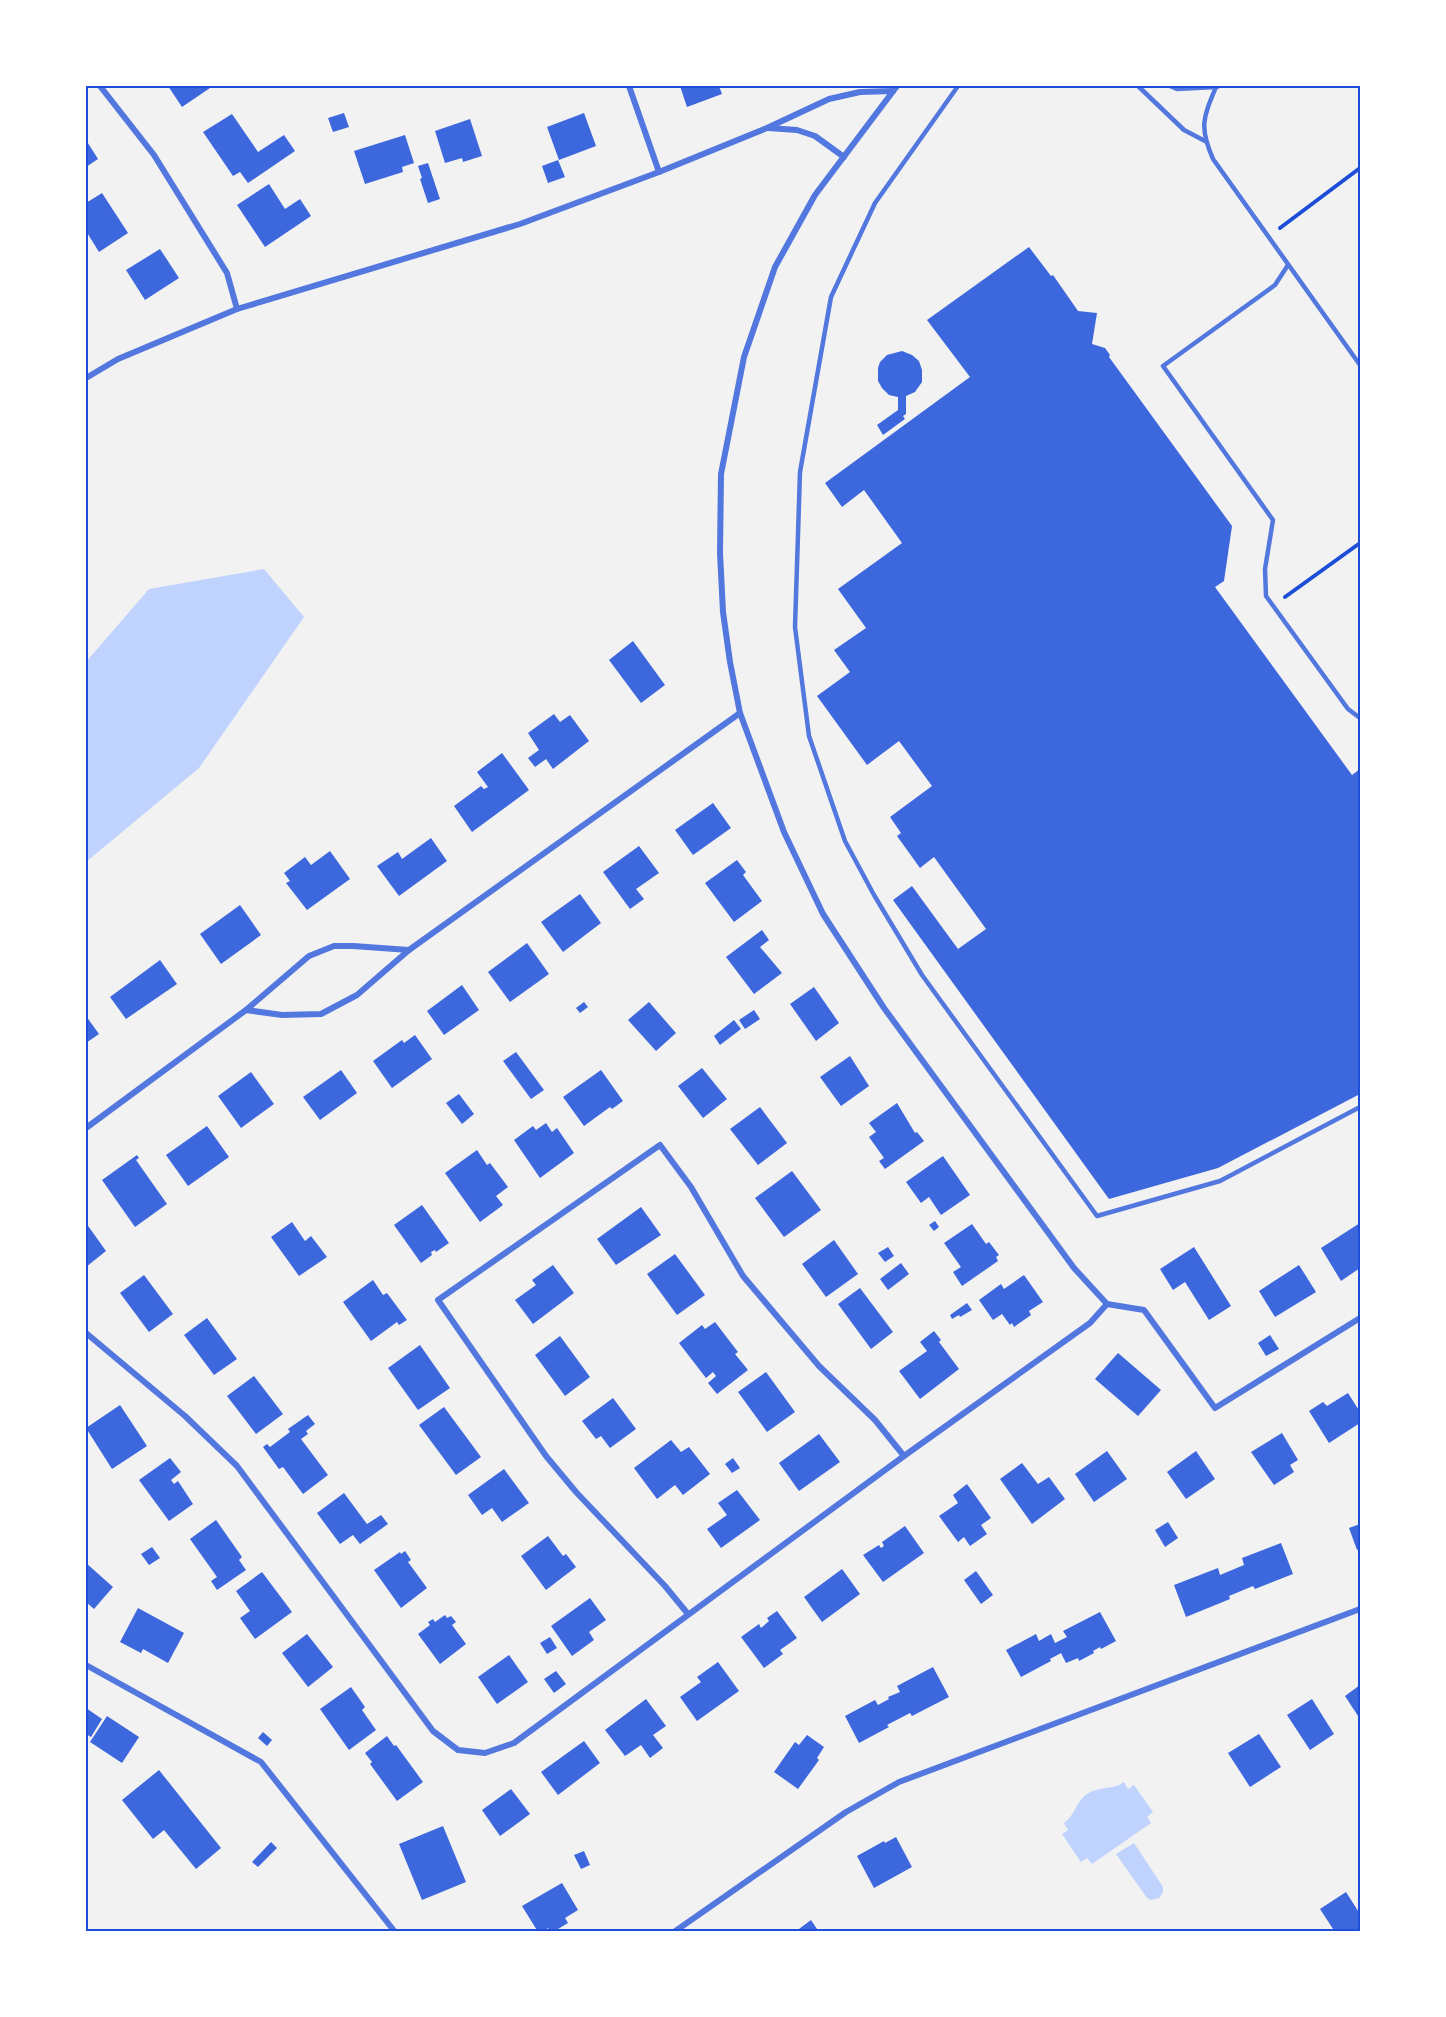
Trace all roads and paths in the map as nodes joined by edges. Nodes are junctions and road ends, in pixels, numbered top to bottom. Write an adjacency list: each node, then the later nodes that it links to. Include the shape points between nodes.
1 (100, 86): 15 (street, via 154,155 221,263)
2 (629, 86): 12 (street)
3 (958, 86): 24 (lane, via 875,202 831,297 800,472 797,638 809,736 845,841 922,975 1097,1216 1220,1181)
4 (1138, 86): 9 (lane, via 1184,130)
5 (1170, 86): 6 (lane)
6 (1217, 86): 9 (lane, via 1204,115)
7 (895, 88): 8 (street, via 829,99); 10 (street)
8 (767, 128): 10 (street, via 815,136); 12 (street)
9 (1205, 141): 14 (lane, via 1213,159)
10 (844, 157): 20 (street, via 815,195 775,267 744,357 726,451 720,553 723,612)
11 (1360, 168): 13 (path)
12 (659, 172): 15 (street, via 519,225)
13 (1280, 228)
14 (1288, 266): 16 (lane); 21 (lane, via 1275,285 1163,366 1273,520 1265,569 1266,596 1348,709)
15 (237, 309): 17 (street, via 118,359)
16 (1360, 365)
17 (86, 378)
18 (1360, 543): 19 (path)
19 (1281, 600)
20 (740, 713): 22 (street); 26 (street, via 784,832 823,914 891,1018 1074,1268)
21 (1360, 718)
22 (409, 950): 23 (street, via 357,995 321,1014 282,1015); 23 (street, via 334,946 309,956)
23 (246, 1010): 25 (street)
24 (1360, 1107)
25 (86, 1128)
26 (1107, 1304): 27 (street, via 1144,1310 1215,1408); 29 (street, via 1090,1323)
27 (1360, 1318)
28 (86, 1333): 31 (street, via 185,1416 237,1466 433,1731 458,1750 485,1753 514,1743)
29 (904, 1456): 31 (street); 31 (street, via 750,1286 691,1187 660,1145 438,1300 546,1456)
30 (1360, 1609): 34 (street, via 899,1782 846,1812)
31 (688, 1614)
32 (86, 1665): 33 (street, via 261,1762)
33 (395, 1932)
34 (674, 1932)

